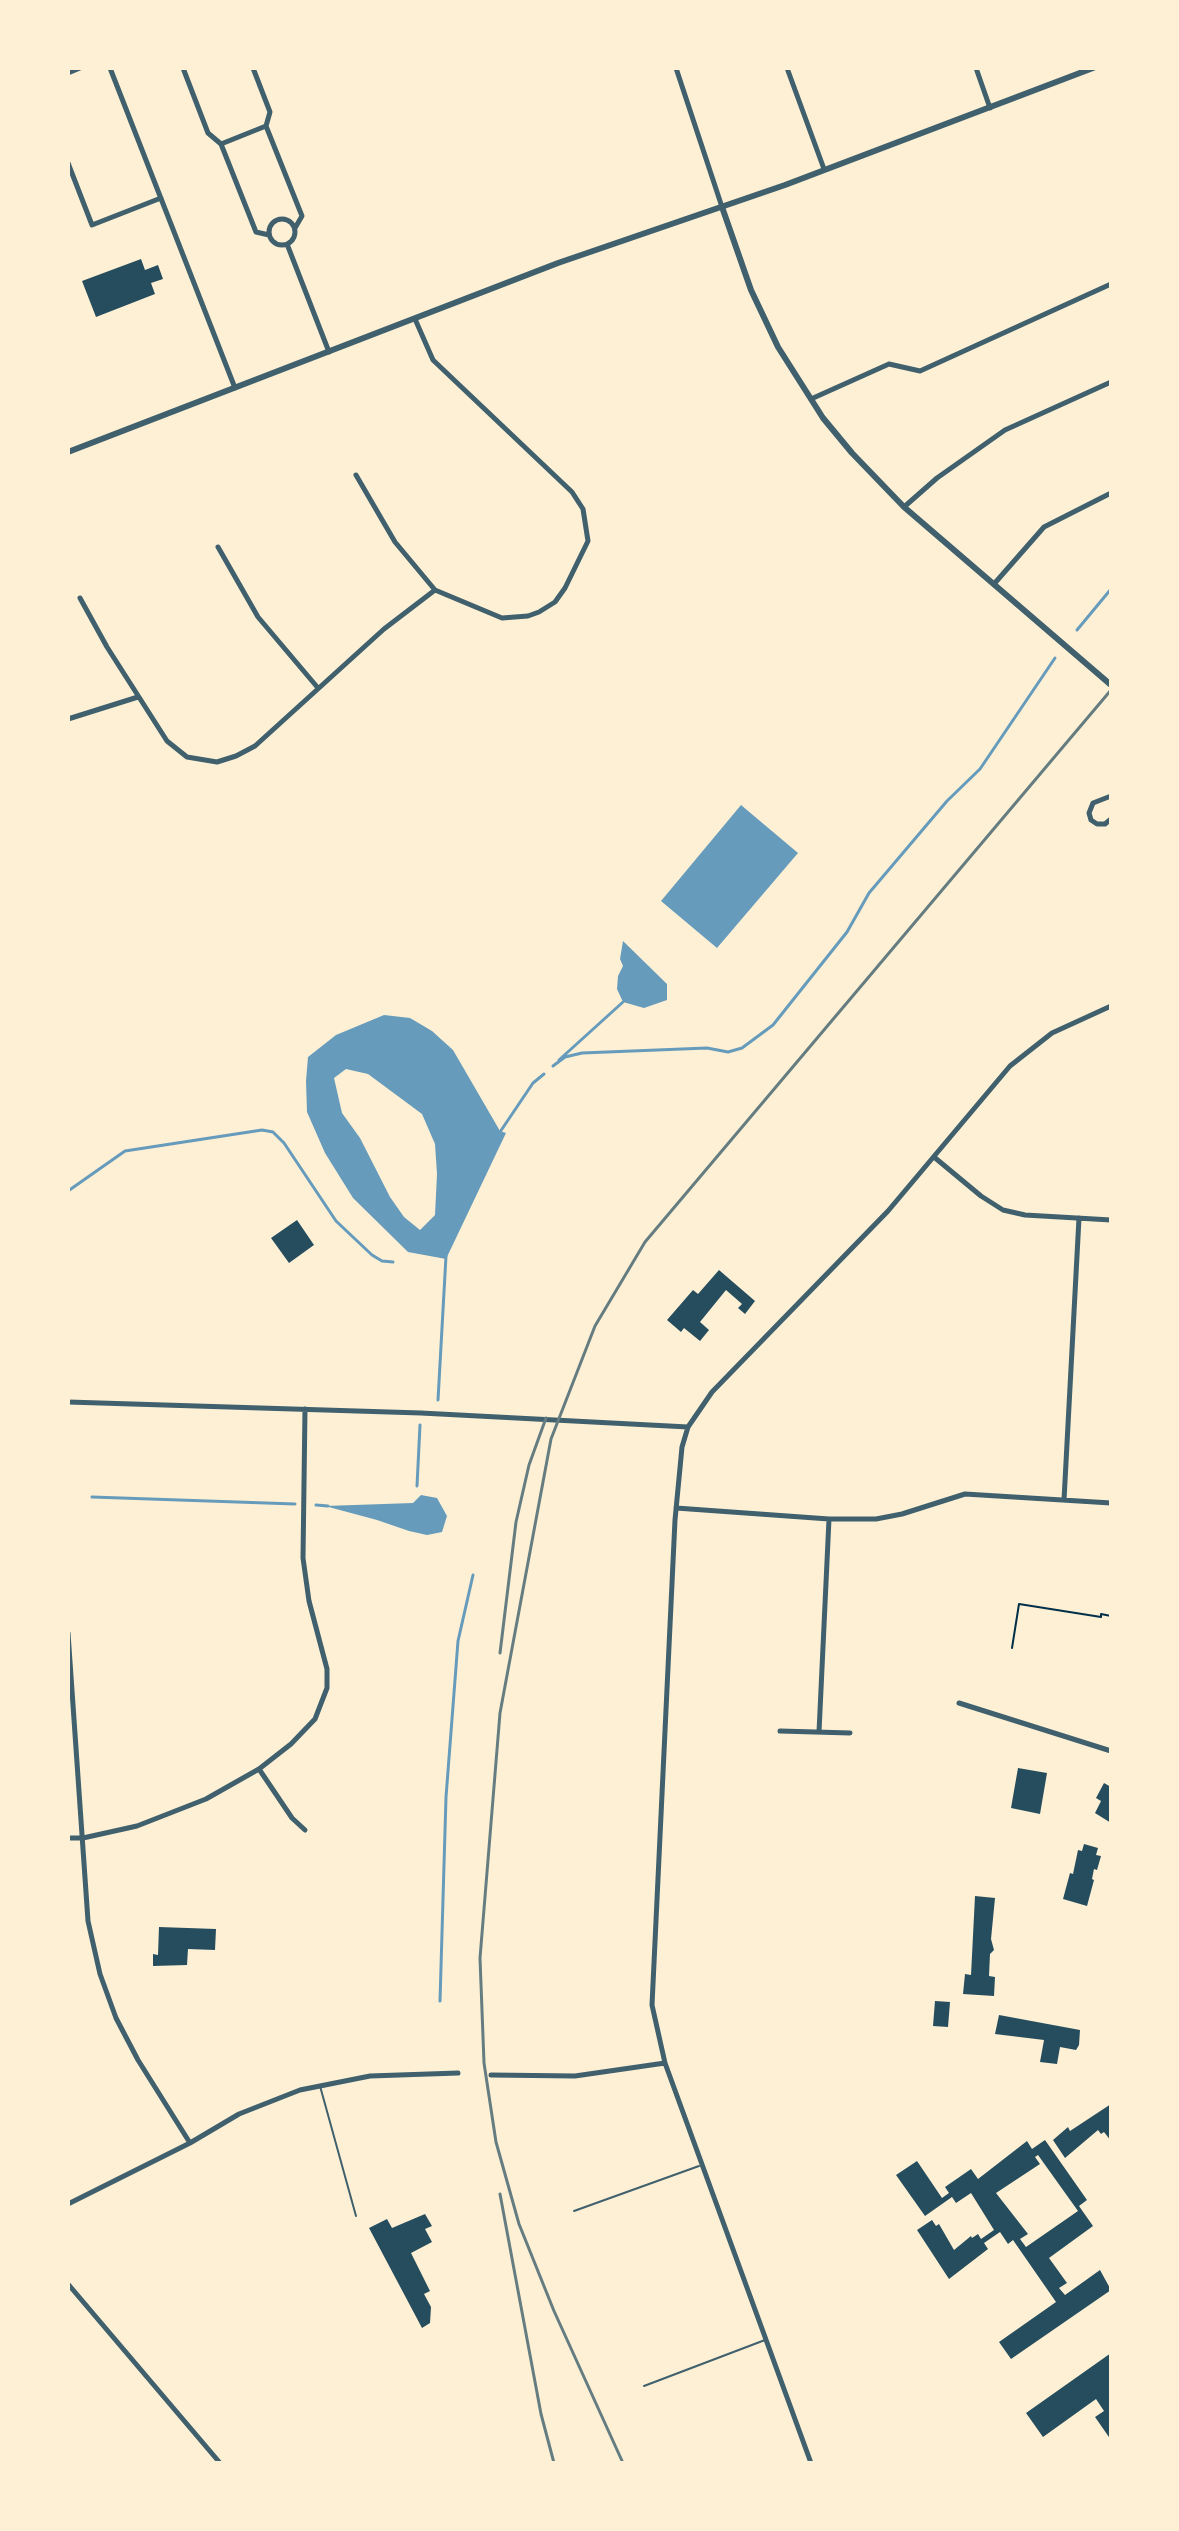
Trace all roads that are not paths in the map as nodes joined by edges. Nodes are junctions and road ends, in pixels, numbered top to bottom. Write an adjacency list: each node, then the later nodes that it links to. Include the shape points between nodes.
1 (80, 68): 9 (street)
2 (110, 68): 15 (street)
3 (183, 68): 12 (street, via 208,133)
4 (253, 68): 11 (street, via 270,112)
5 (676, 68): 16 (street)
6 (787, 68): 14 (street)
7 (976, 68): 10 (street)
8 (1093, 68): 10 (street)
9 (68, 73)
10 (990, 109): 14 (street)
11 (266, 126): 12 (street); 17 (street, via 302,216)
12 (221, 144): 18 (street, via 256,232)
13 (68, 163): 15 (street, via 92,225)
14 (824, 169): 16 (street)
15 (161, 198): 24 (street)
16 (722, 207): 21 (street); 25 (street, via 751,290)
17 (295, 228): 18 (street, via 278,218); 19 (street)
18 (269, 235): 19 (street, via 278,245)
19 (287, 244): 22 (street)
20 (1111, 284): 25 (street, via 920,371 889,364)
21 (415, 319): 22 (street); 32 (street, via 433,360 572,492 587,526 588,541 565,588 539,612 502,618)
22 (329, 352): 24 (street)
23 (1111, 382): 29 (street, via 1005,430)
24 (235, 389): 26 (street)
25 (811, 399): 29 (street, via 852,453)
26 (68, 452)
27 (356, 475): 32 (street, via 395,542)
28 (1111, 493): 31 (street, via 1044,527)
29 (904, 507): 31 (street)
30 (218, 547): 35 (street, via 258,617)
31 (994, 584): 34 (street)
32 (435, 590): 35 (street)
33 (80, 598): 36 (street)
34 (1108, 683)
35 (318, 688): 36 (street, via 255,746 217,762 187,757 175,749)
36 (138, 697): 37 (street)
37 (68, 719)
38 (1111, 796): 39 (street, via 1095,802 1089,811 1097,824)
39 (1111, 819)
40 (1111, 1006): 41 (street, via 1070,1023 1020,1057)
41 (934, 1157): 42 (street, via 1003,1210); 46 (street, via 712,1392)
42 (1079, 1218): 43 (street); 47 (street)
43 (1111, 1220)
44 (68, 1402): 45 (street)
45 (305, 1409): 46 (street); 57 (street, via 303,1558 327,1688 315,1719)
46 (688, 1427): 49 (street)
47 (1064, 1500): 48 (street); 50 (street, via 965,1494 889,1517)
48 (1111, 1503)
49 (676, 1508): 50 (street); 61 (street, via 652,2005)
50 (829, 1519): 54 (street)
51 (68, 1633): 60 (street)
52 (959, 1703): 56 (street)
53 (780, 1731): 54 (street)
54 (819, 1732): 55 (street)
55 (850, 1733)
56 (1111, 1751)
57 (259, 1769): 58 (street); 60 (street, via 186,1808)
58 (305, 1830)
59 (68, 1838): 60 (street)
60 (83, 1838): 65 (street, via 88,1921 100,1974 138,2060)
61 (665, 2063): 63 (street, via 575,2076); 66 (street)
62 (458, 2073): 64 (street, via 370,2076)
63 (491, 2075)
64 (319, 2085): 65 (street, via 239,2114); 69 (lane)
65 (190, 2143): 67 (street)
66 (704, 2165): 68 (lane); 71 (street)
67 (68, 2204)
68 (574, 2211)
69 (356, 2216)
70 (68, 2284): 73 (street)
71 (767, 2340): 72 (lane); 74 (street)
72 (644, 2386)
73 (220, 2463)
74 (811, 2463)

